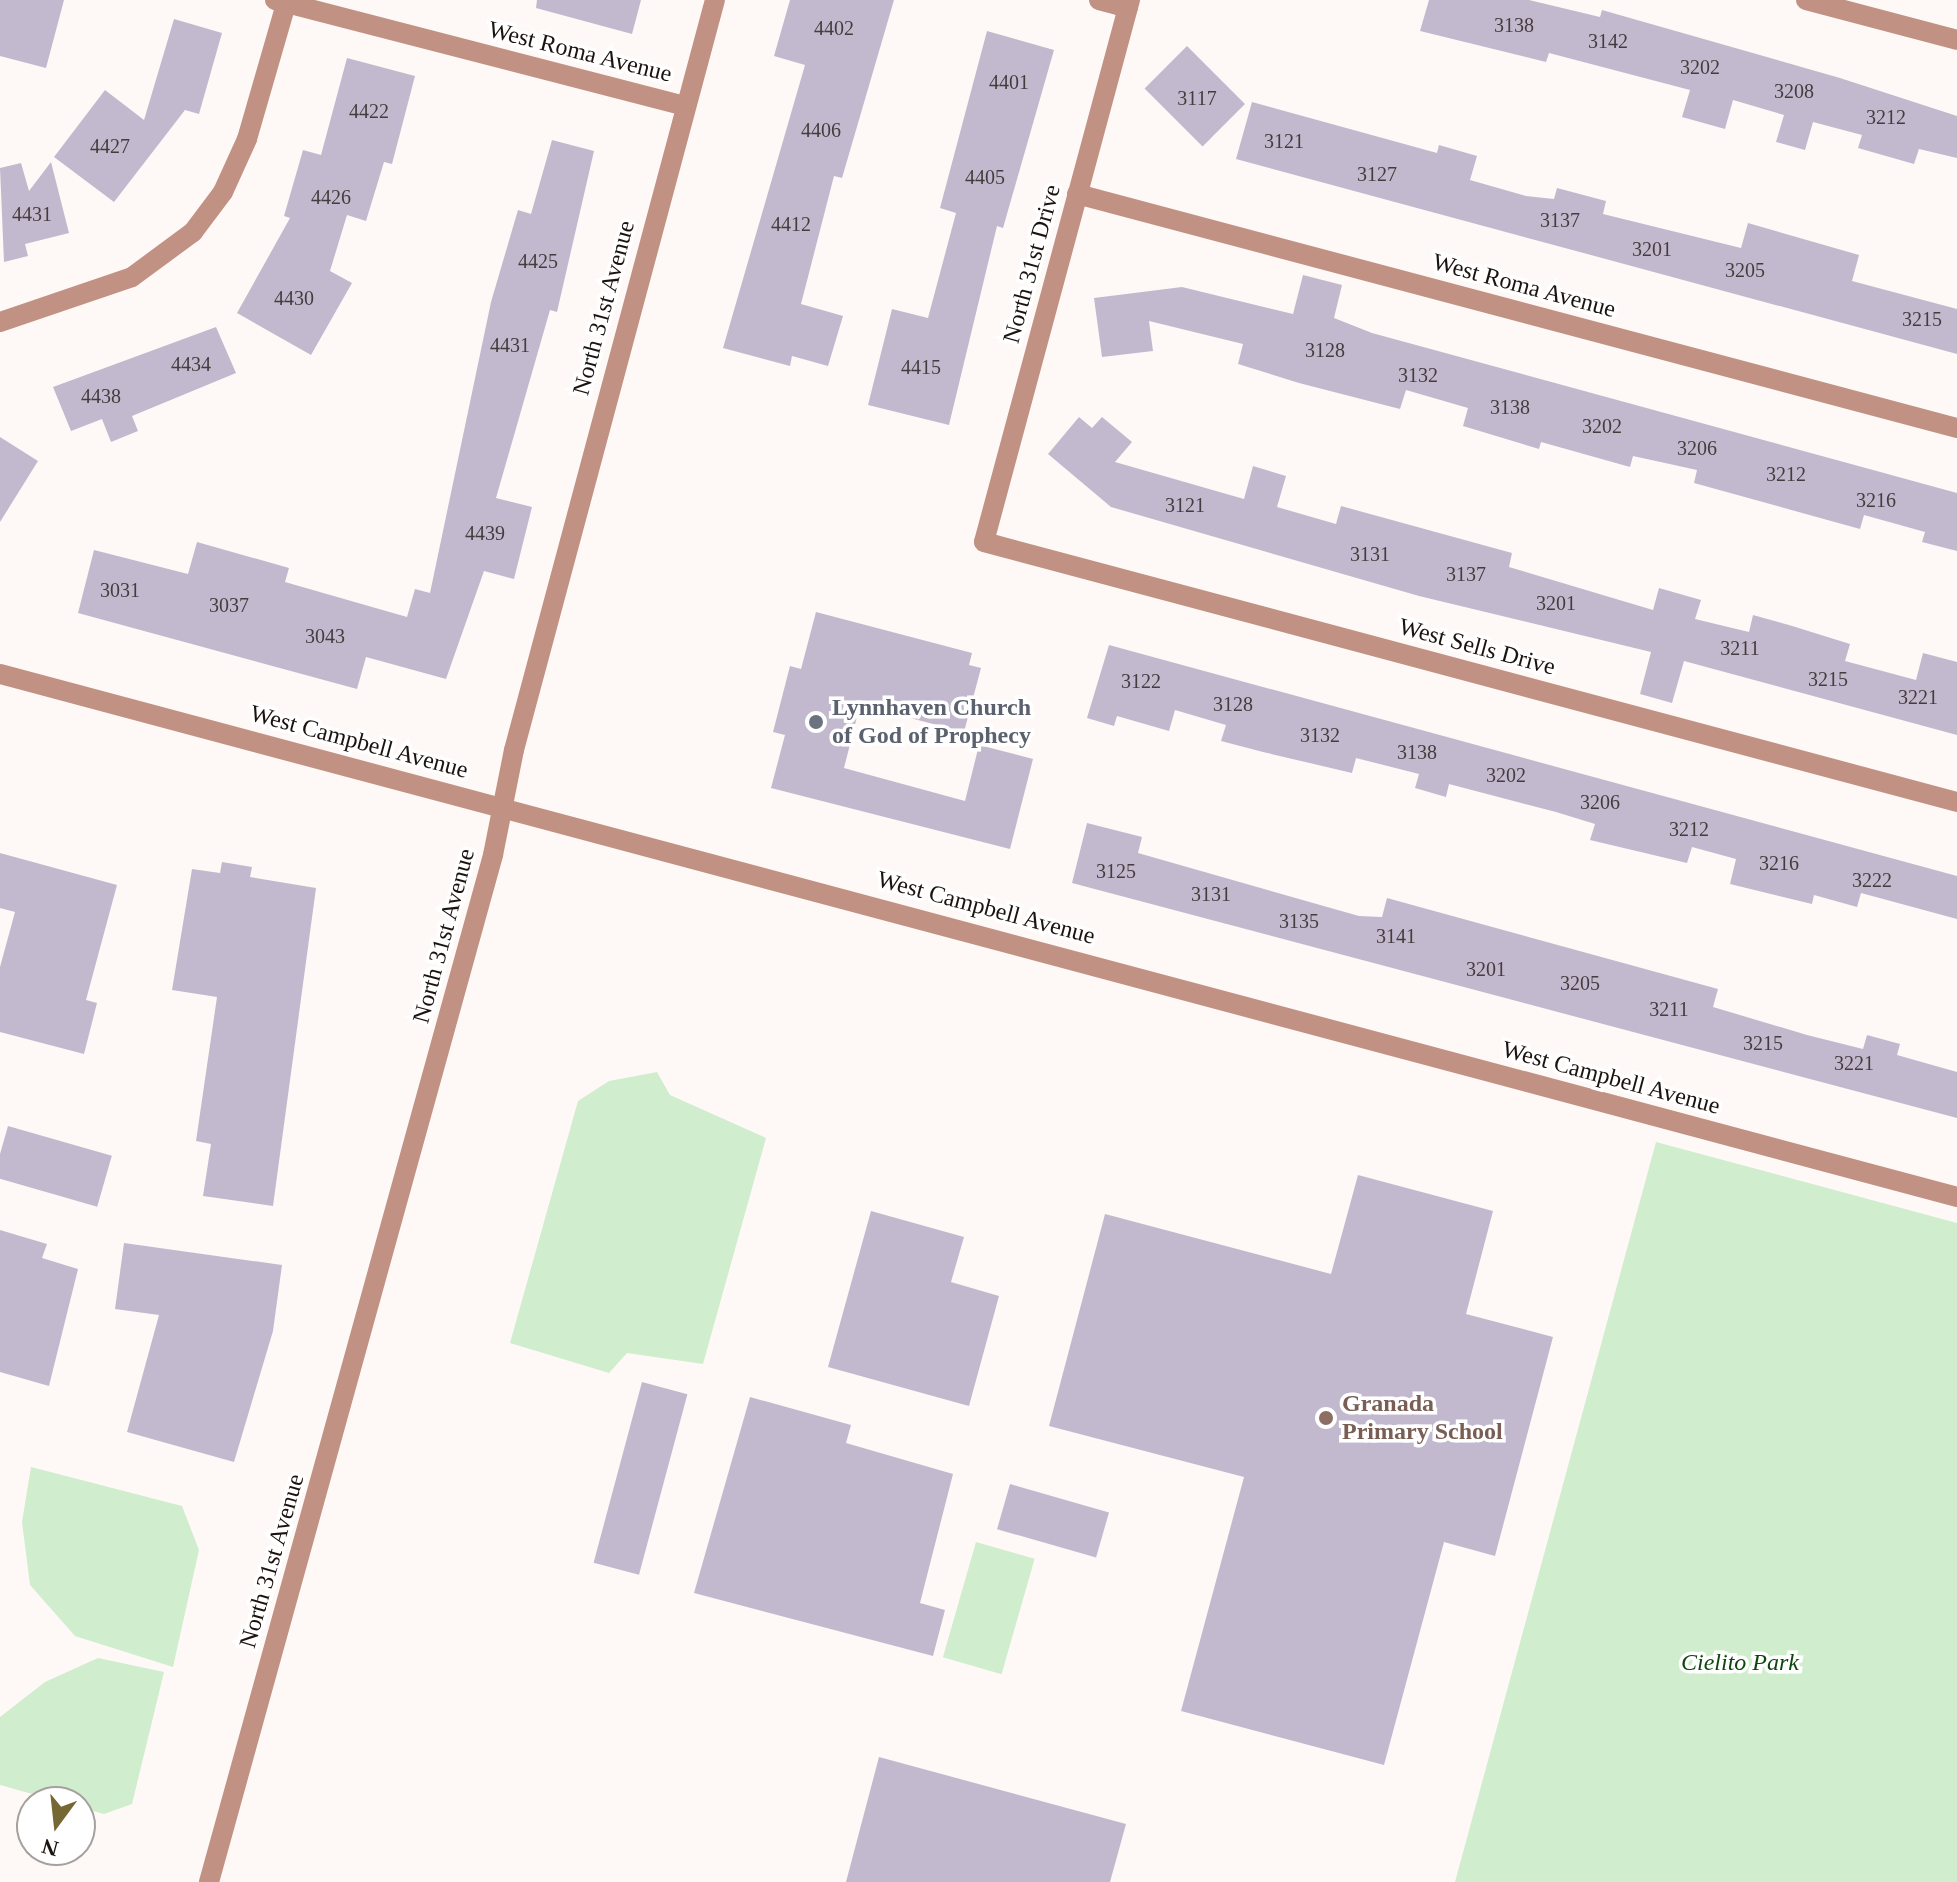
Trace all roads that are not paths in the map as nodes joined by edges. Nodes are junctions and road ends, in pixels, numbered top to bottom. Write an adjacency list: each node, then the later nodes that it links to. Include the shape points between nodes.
1 (715, 0): 7 (street, North 31st Avenue)
2 (1099, 0): 5 (street)
3 (1806, 0): 6 (street)
4 (283, 1): 7 (street, West Roma Avenue); 9 (street, via 247,139 223,192 193,232 132,277)
5 (1129, 4): 8 (street, North 31st Drive)
6 (1957, 40)
7 (685, 106): 14 (street, North 31st Avenue)
8 (1077, 194): 10 (street, West Roma Avenue); 11 (street, North 31st Drive)
9 (0, 322)
10 (1957, 428)
11 (984, 542): 13 (street, West Sells Drive)
12 (0, 674): 14 (street, West Campbell Avenue)
13 (1957, 802)
14 (503, 807): 15 (street, West Campbell Avenue); 16 (street, North 31st Avenue)
15 (1957, 1197)
16 (209, 1882)

